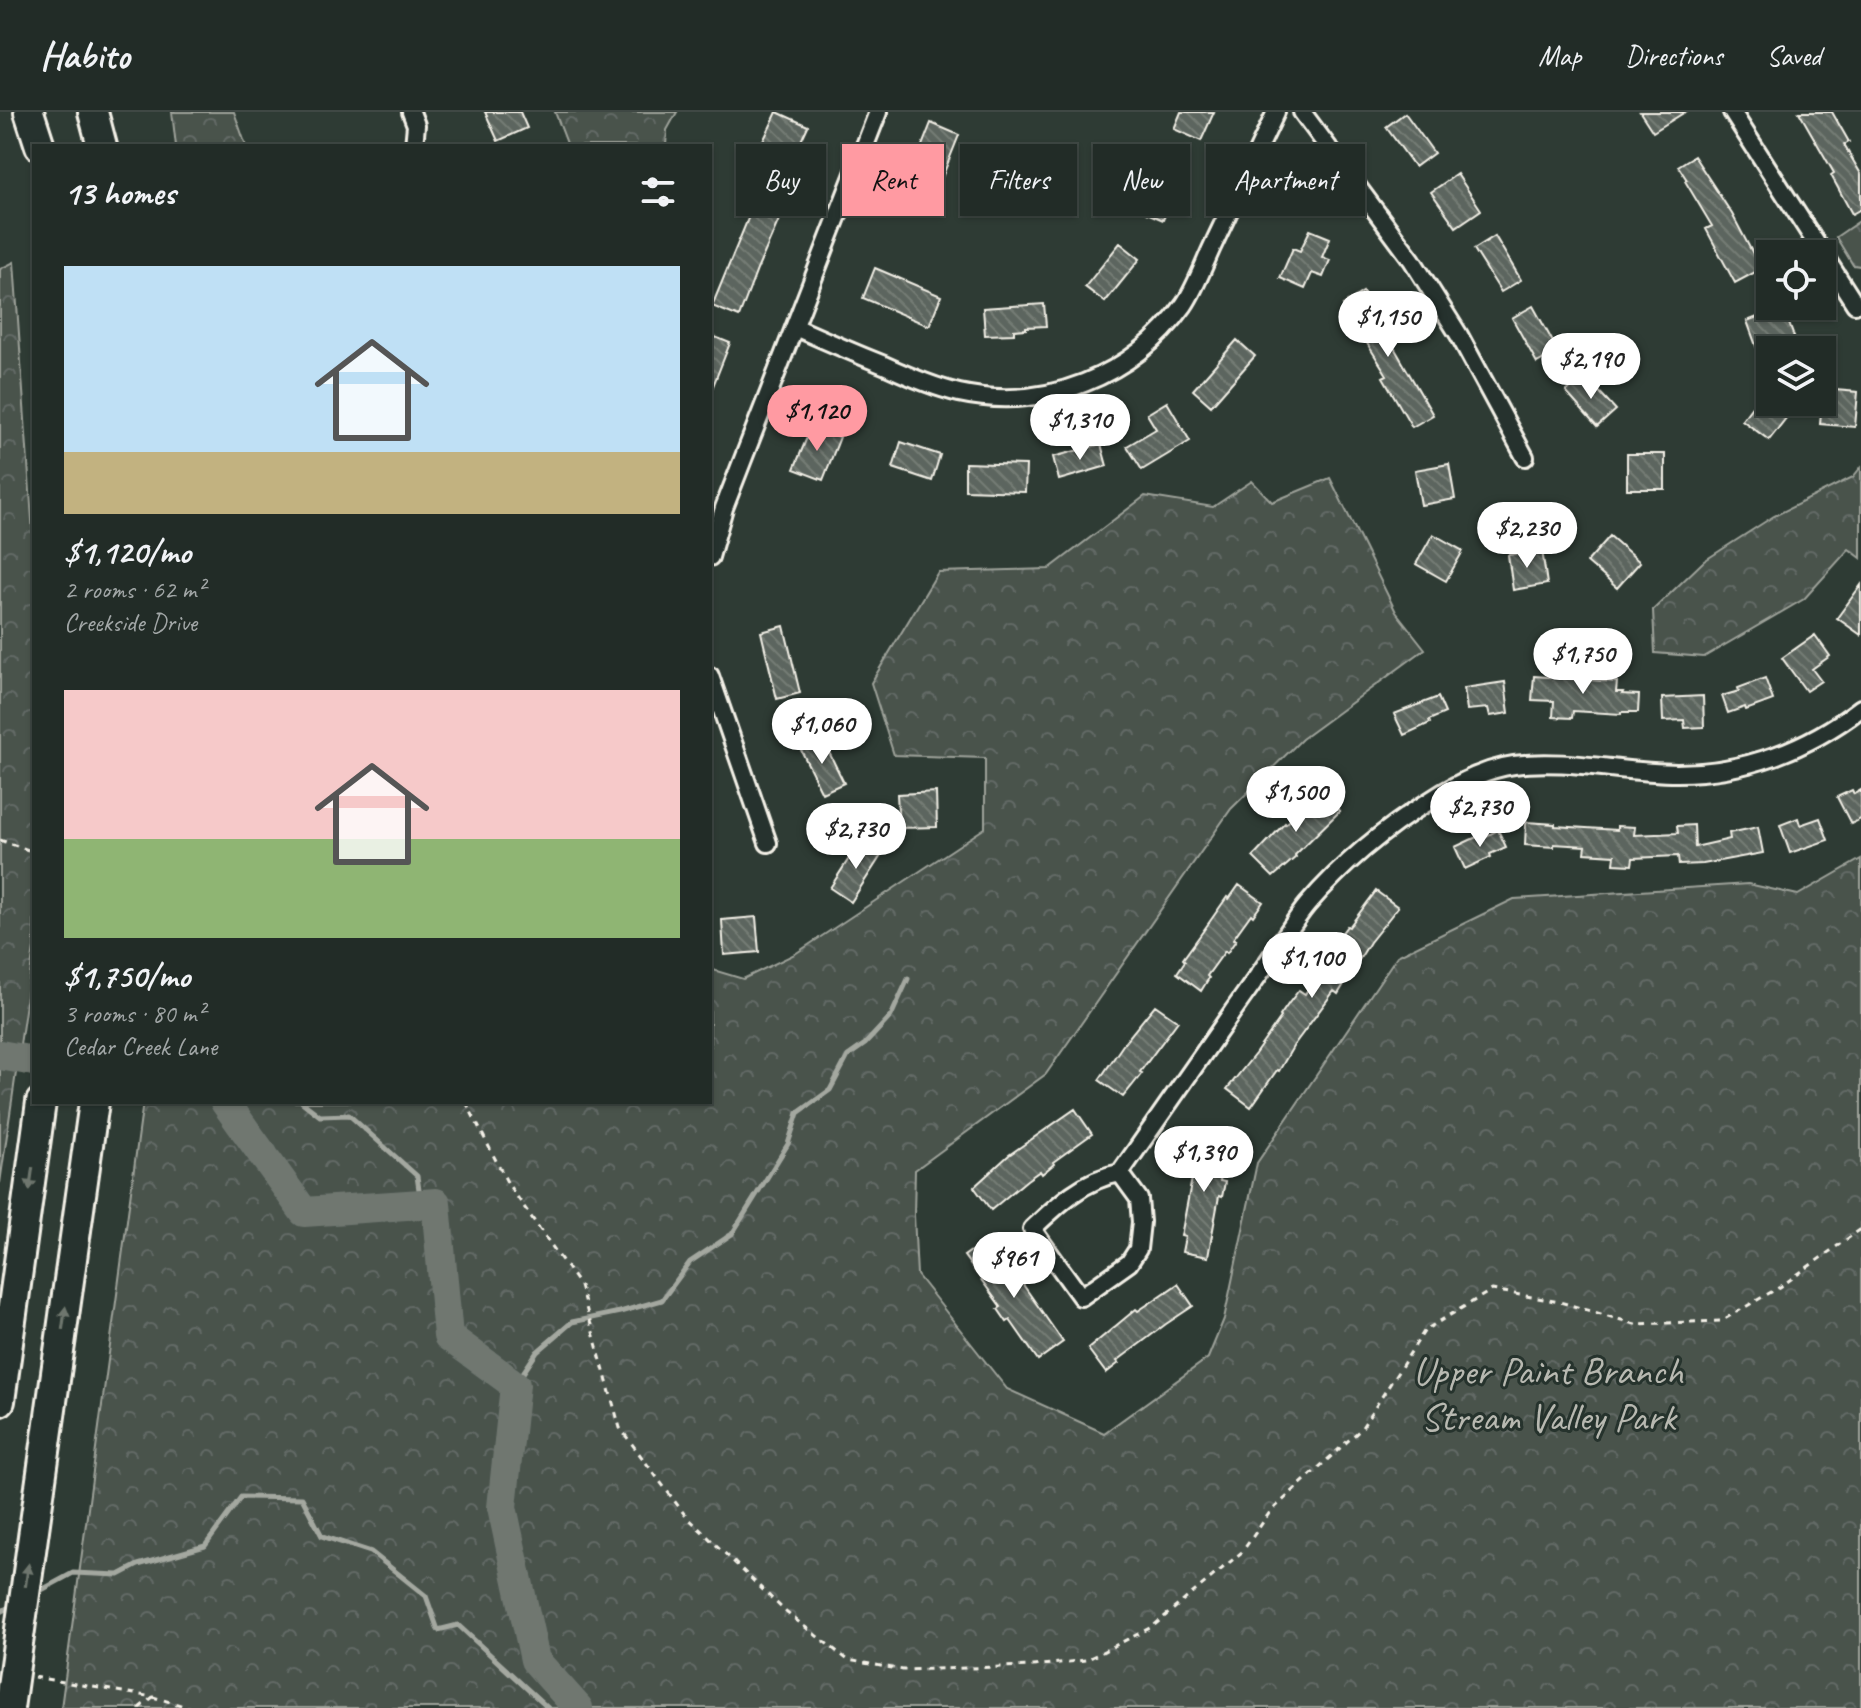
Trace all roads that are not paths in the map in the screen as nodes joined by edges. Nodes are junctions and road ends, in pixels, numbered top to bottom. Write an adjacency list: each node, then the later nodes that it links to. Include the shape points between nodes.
1 (29, 112): 8 (highway)
2 (93, 112): 9 (highway)
3 (411, 112): 10 (street)
4 (878, 112): 12 (street)
5 (1276, 112): 12 (street, via 1186,302 1131,360 1099,377 1032,397 959,393)
6 (1302, 112): 13 (street, via 1412,260)
7 (1732, 112): 11 (street)
8 (39, 144)
9 (101, 144)
10 (414, 144)
11 (1855, 304)
12 (795, 327): 14 (street)
13 (1525, 457)
14 (712, 550)
15 (712, 682): 17 (street)
16 (1861, 708): 20 (street, via 1808,743 1747,764 1676,773 1511,765 1482,773 1411,812 1369,842 1305,907)
17 (768, 843)
18 (41, 1104): 21 (highway, one-way to 21)
19 (94, 1104): 22 (highway, one-way to 19, bridge)
20 (1120, 1173): 20 (street, via 1139,1199 1138,1249 1129,1263 1081,1297 1032,1229 1079,1189 1103,1175)
21 (0, 1401)
22 (9, 1708)

